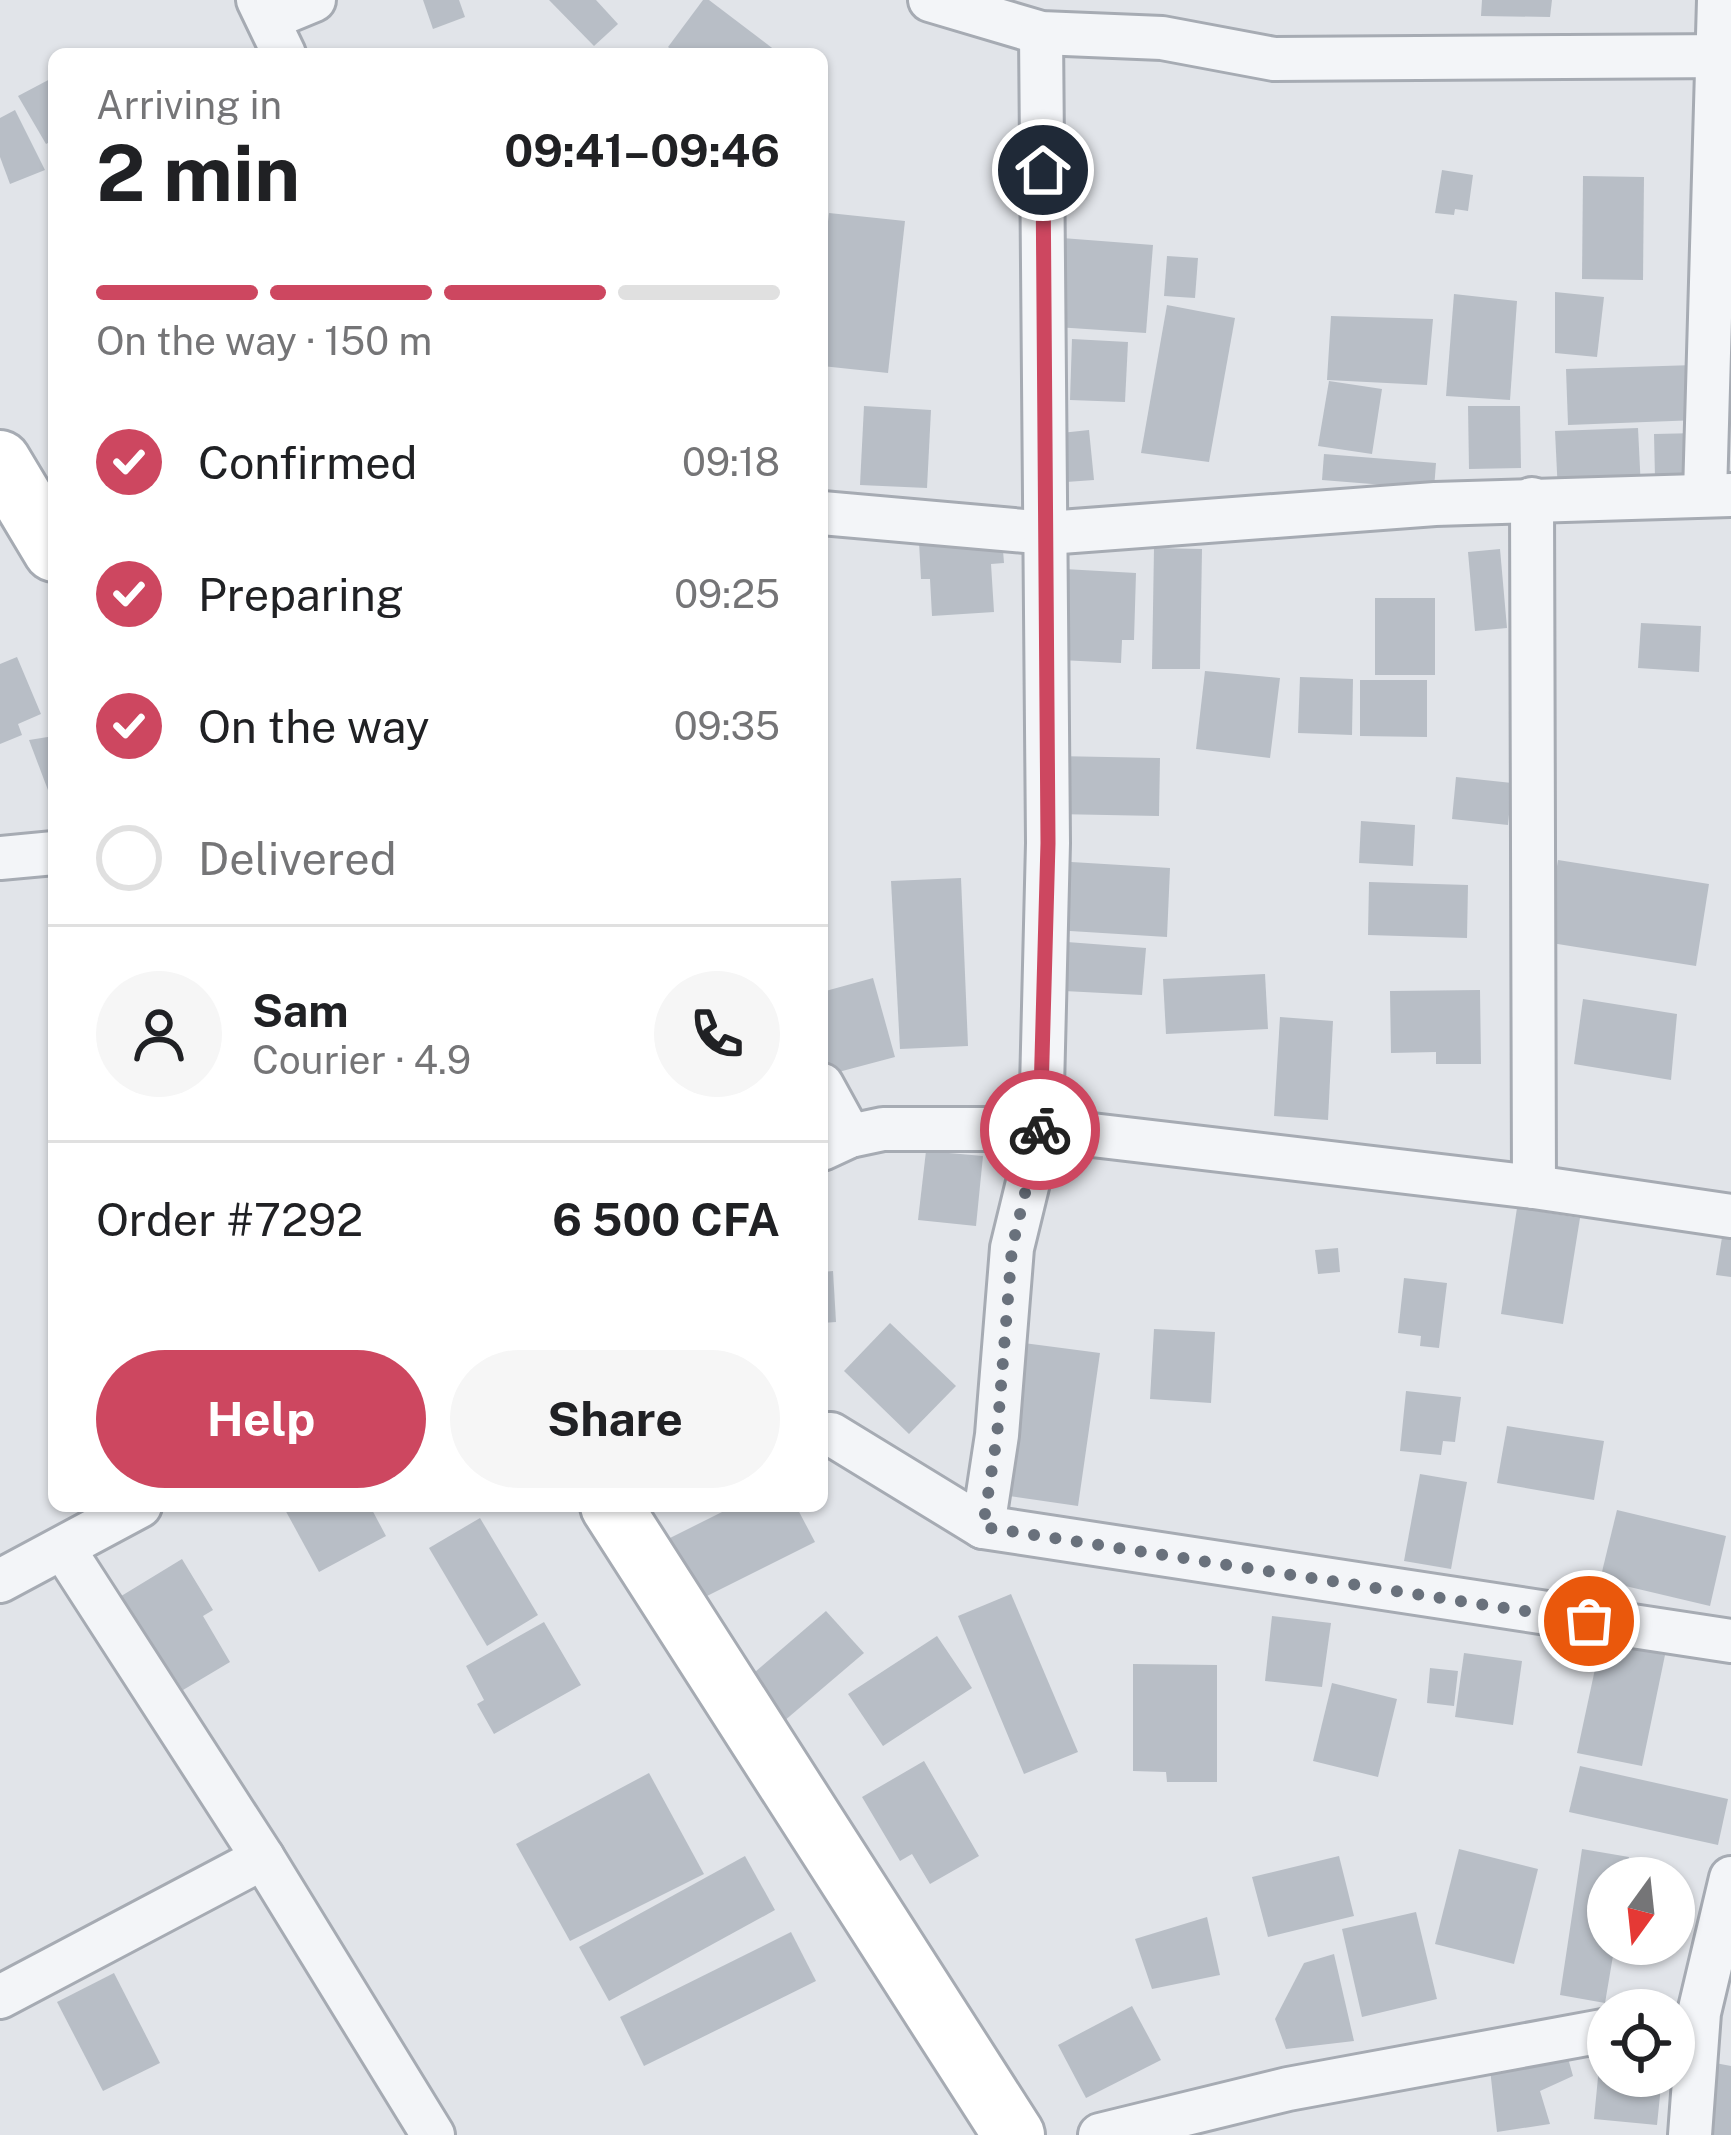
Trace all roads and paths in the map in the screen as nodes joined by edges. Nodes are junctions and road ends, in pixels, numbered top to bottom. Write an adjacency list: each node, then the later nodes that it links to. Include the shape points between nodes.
1 (314, 0): 5 (street)
2 (930, 0): 6 (street)
3 (1719, 0): 7 (street)
4 (1162, 19): 6 (street); 7 (street, via 1274,58)
5 (270, 24)
6 (1041, 34): 12 (street)
7 (1725, 57): 9 (street)
8 (0, 461): 13 (street)
9 (1718, 495): 10 (street)
10 (1532, 500): 12 (street); 19 (street)
11 (828, 514): 12 (street)
12 (1047, 533): 17 (street)
13 (48, 541)
14 (48, 854): 15 (street)
15 (0, 858)
16 (828, 1109): 18 (street)
17 (1040, 1129): 18 (street, via 884,1129); 19 (street); 24 (street, via 1012,1248)
18 (836, 1143)
19 (1534, 1187): 20 (street)
20 (1731, 1216)
21 (828, 1434): 24 (street)
22 (129, 1512): 25 (street)
23 (627, 1512): 35 (street, via 705,1658)
24 (983, 1527): 27 (street)
25 (63, 1548): 26 (street); 28 (street)
26 (0, 1581)
27 (1731, 1641)
28 (263, 1858): 31 (street); 34 (street)
29 (1731, 1878): 30 (street)
30 (1695, 1989)
31 (0, 1997)
32 (1587, 2034): 36 (street, via 1288,2089)
33 (1689, 2097): 37 (street)
34 (433, 2135)
35 (1014, 2135)
36 (1100, 2135)
37 (1690, 2135)

